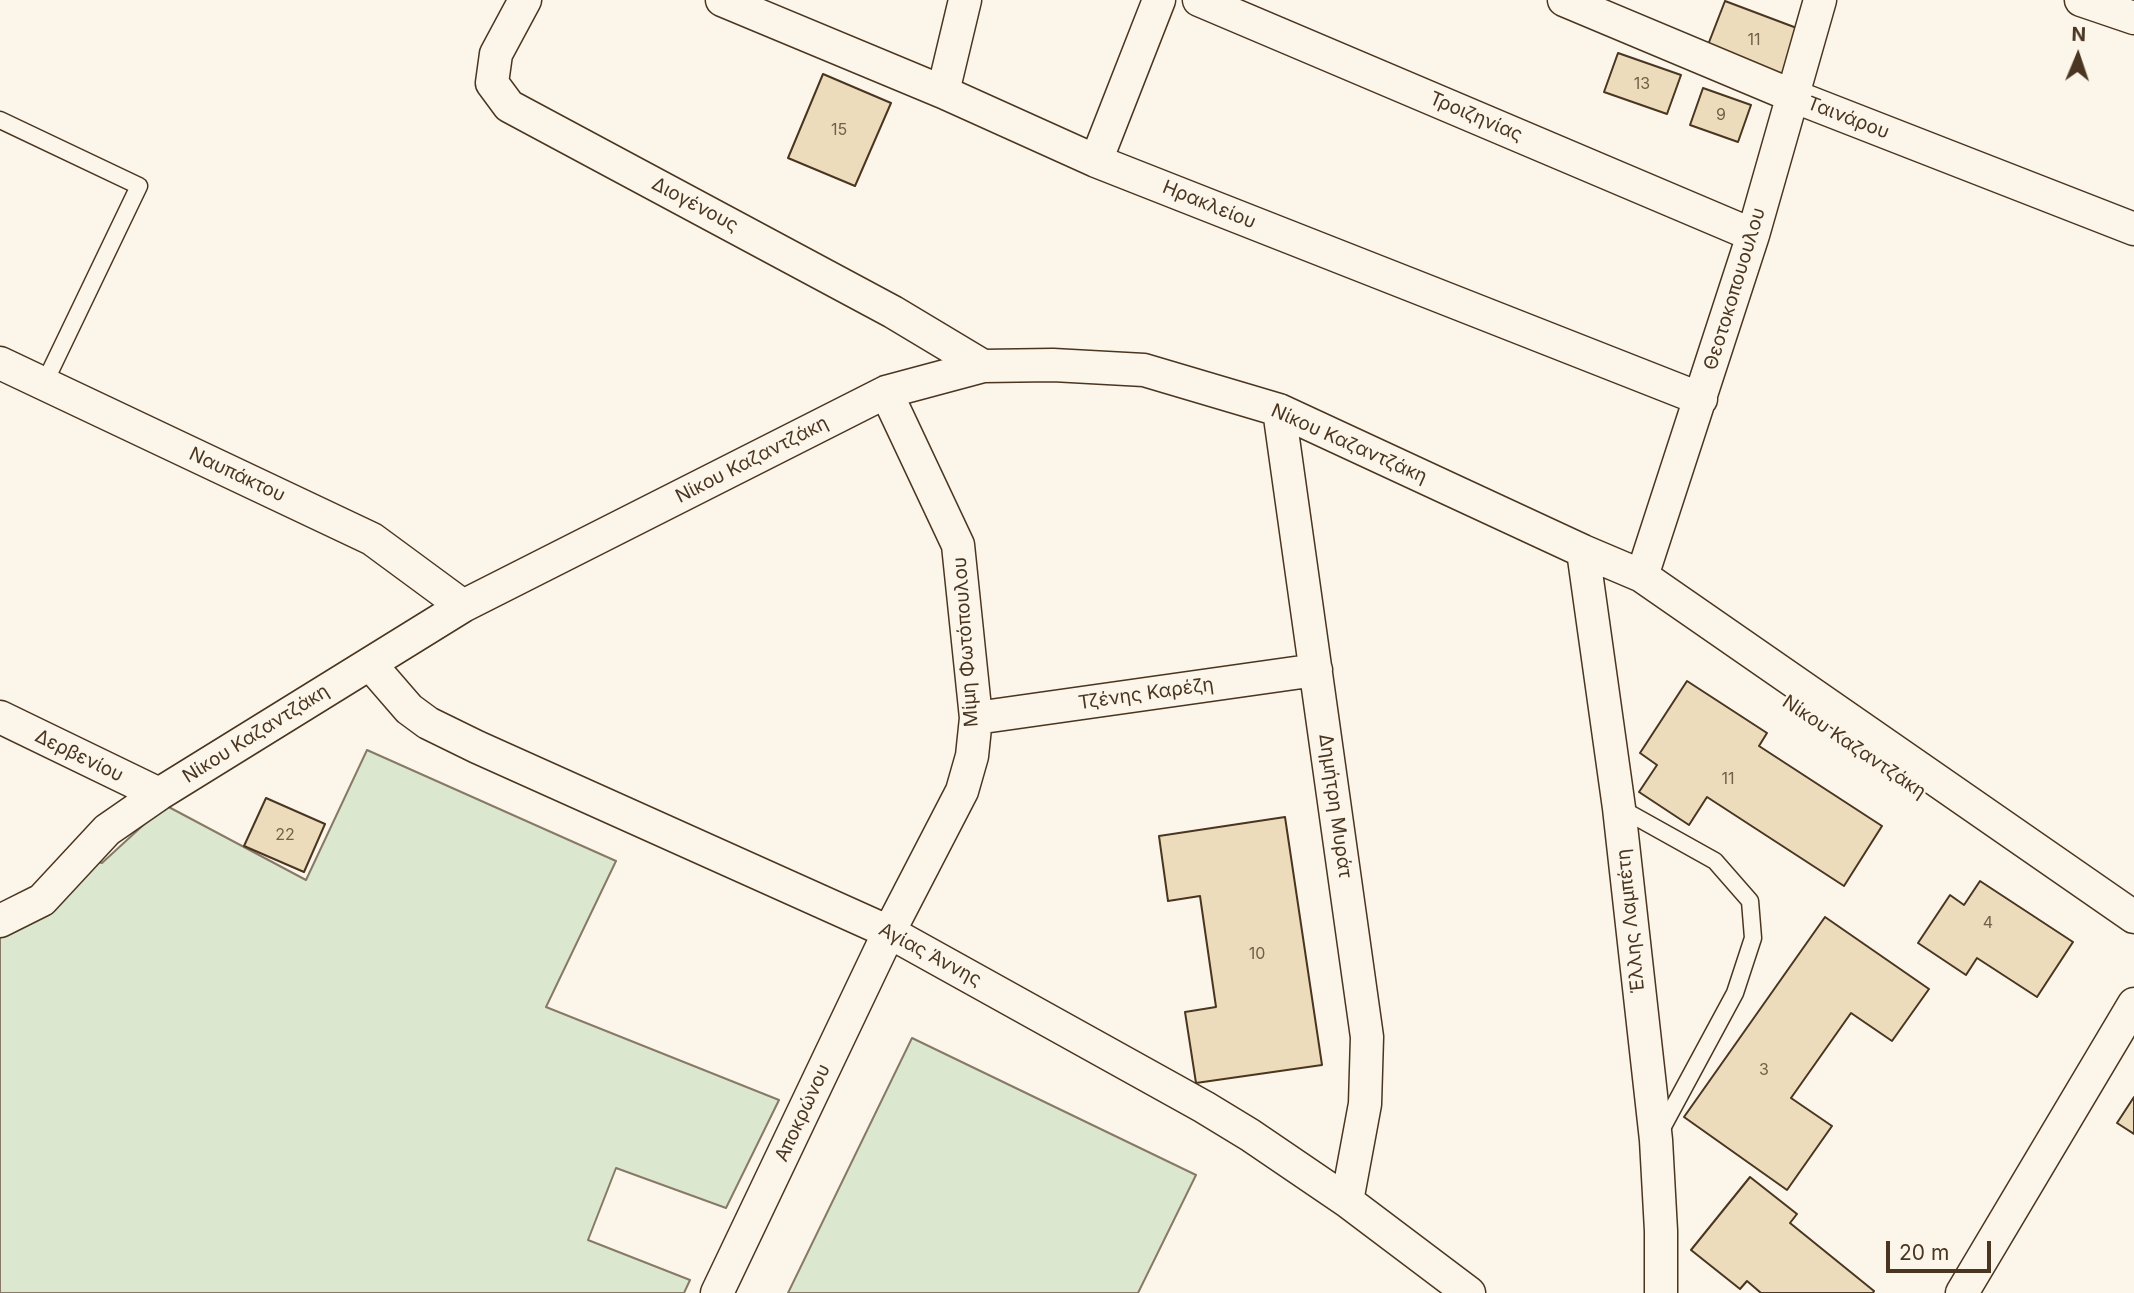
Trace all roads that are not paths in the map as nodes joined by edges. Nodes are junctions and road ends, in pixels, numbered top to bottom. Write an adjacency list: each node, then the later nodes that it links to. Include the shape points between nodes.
1 (525, 0): 17 (street, Διογένους, via 496,54 492,83 509,106 893,312)
2 (722, 0): 10 (street, Ηρακλείου)
3 (965, 0): 10 (street)
4 (1159, 0): 13 (street)
5 (1199, 0): 15 (street, Τροιζηνίας)
6 (1564, 0): 11 (street, Ταινάρου)
7 (1820, 0): 11 (street, Θεοτοκοπουουλου)
8 (2081, 0): 9 (street)
9 (2134, 18)
10 (943, 92): 13 (street, Ηρακλείου)
11 (1793, 96): 14 (street, Ταινάρου); 15 (street, Θεοτοκοπουουλου)
12 (0, 120): 18 (lane, via 139,187)
13 (1096, 161): 20 (street, Ηρακλείου)
14 (2134, 229)
15 (1753, 235): 20 (street, Θεοτοκοπουουλου)
16 (0, 363): 18 (street, Ναυπάκτου)
17 (983, 366): 19 (street, Νίκου Καζαντζάκη); 21 (street, Νίκου Καζαντζάκη, via 1144,370)
18 (44, 384): 24 (street, Ναυπάκτου, via 372,539)
19 (887, 392): 24 (street, Νίκου Καζαντζάκη); 28 (street, Μίμη Φωτόπουλου, via 958,545)
20 (1701, 399): 23 (street, Θεοτοκοπουουλου)
21 (1279, 410): 22 (street, Νίκου Καζαντζάκη); 26 (street, Δημήτρη Μυράτ)
22 (1583, 551): 23 (street, Νίκου Καζαντζάκη); 30 (street, Έλλης Λαμπέτη); 33 (street, Νίκου Καζαντζάκη, via 1617,585 2104,918)
23 (1642, 576): 31 (street, Νίκου Καζαντζάκη)
24 (463, 606): 25 (street, Νίκου Καζαντζάκη)
25 (370, 664): 29 (street, Νίκου Καζαντζάκη); 34 (street, Αγίας Άννης, via 409,709 428,723)
26 (1316, 670): 28 (street, Τζένης Καρέζη); 37 (street, Δημήτρη Μυράτ, via 1367,1037 1365,1104)
27 (0, 718): 29 (street, Δερβενίου)
28 (976, 718): 34 (street, Μίμη Φωτόπουλου, via 962,791)
29 (159, 794): 32 (street, Νίκου Καζαντζάκη, via 107,830 42,900)
30 (1619, 808): 36 (street, Έλλης Λαμπέτη); 36 (lane, via 1715,861 1750,901 1753,938 1735,993)
31 (2134, 917)
32 (0, 921)
33 (2134, 931)
34 (889, 932): 37 (street, Αγίας Άννης, via 1204,1107); 39 (street, Αποκρώνου)
35 (2134, 1004): 41 (street)
36 (1656, 1140): 40 (street, Έλλης Λαμπέτη)
37 (1347, 1201): 38 (street, Αγίας Άννης)
38 (1449, 1288)
39 (717, 1293)
40 (1661, 1293)
41 (1962, 1293)

